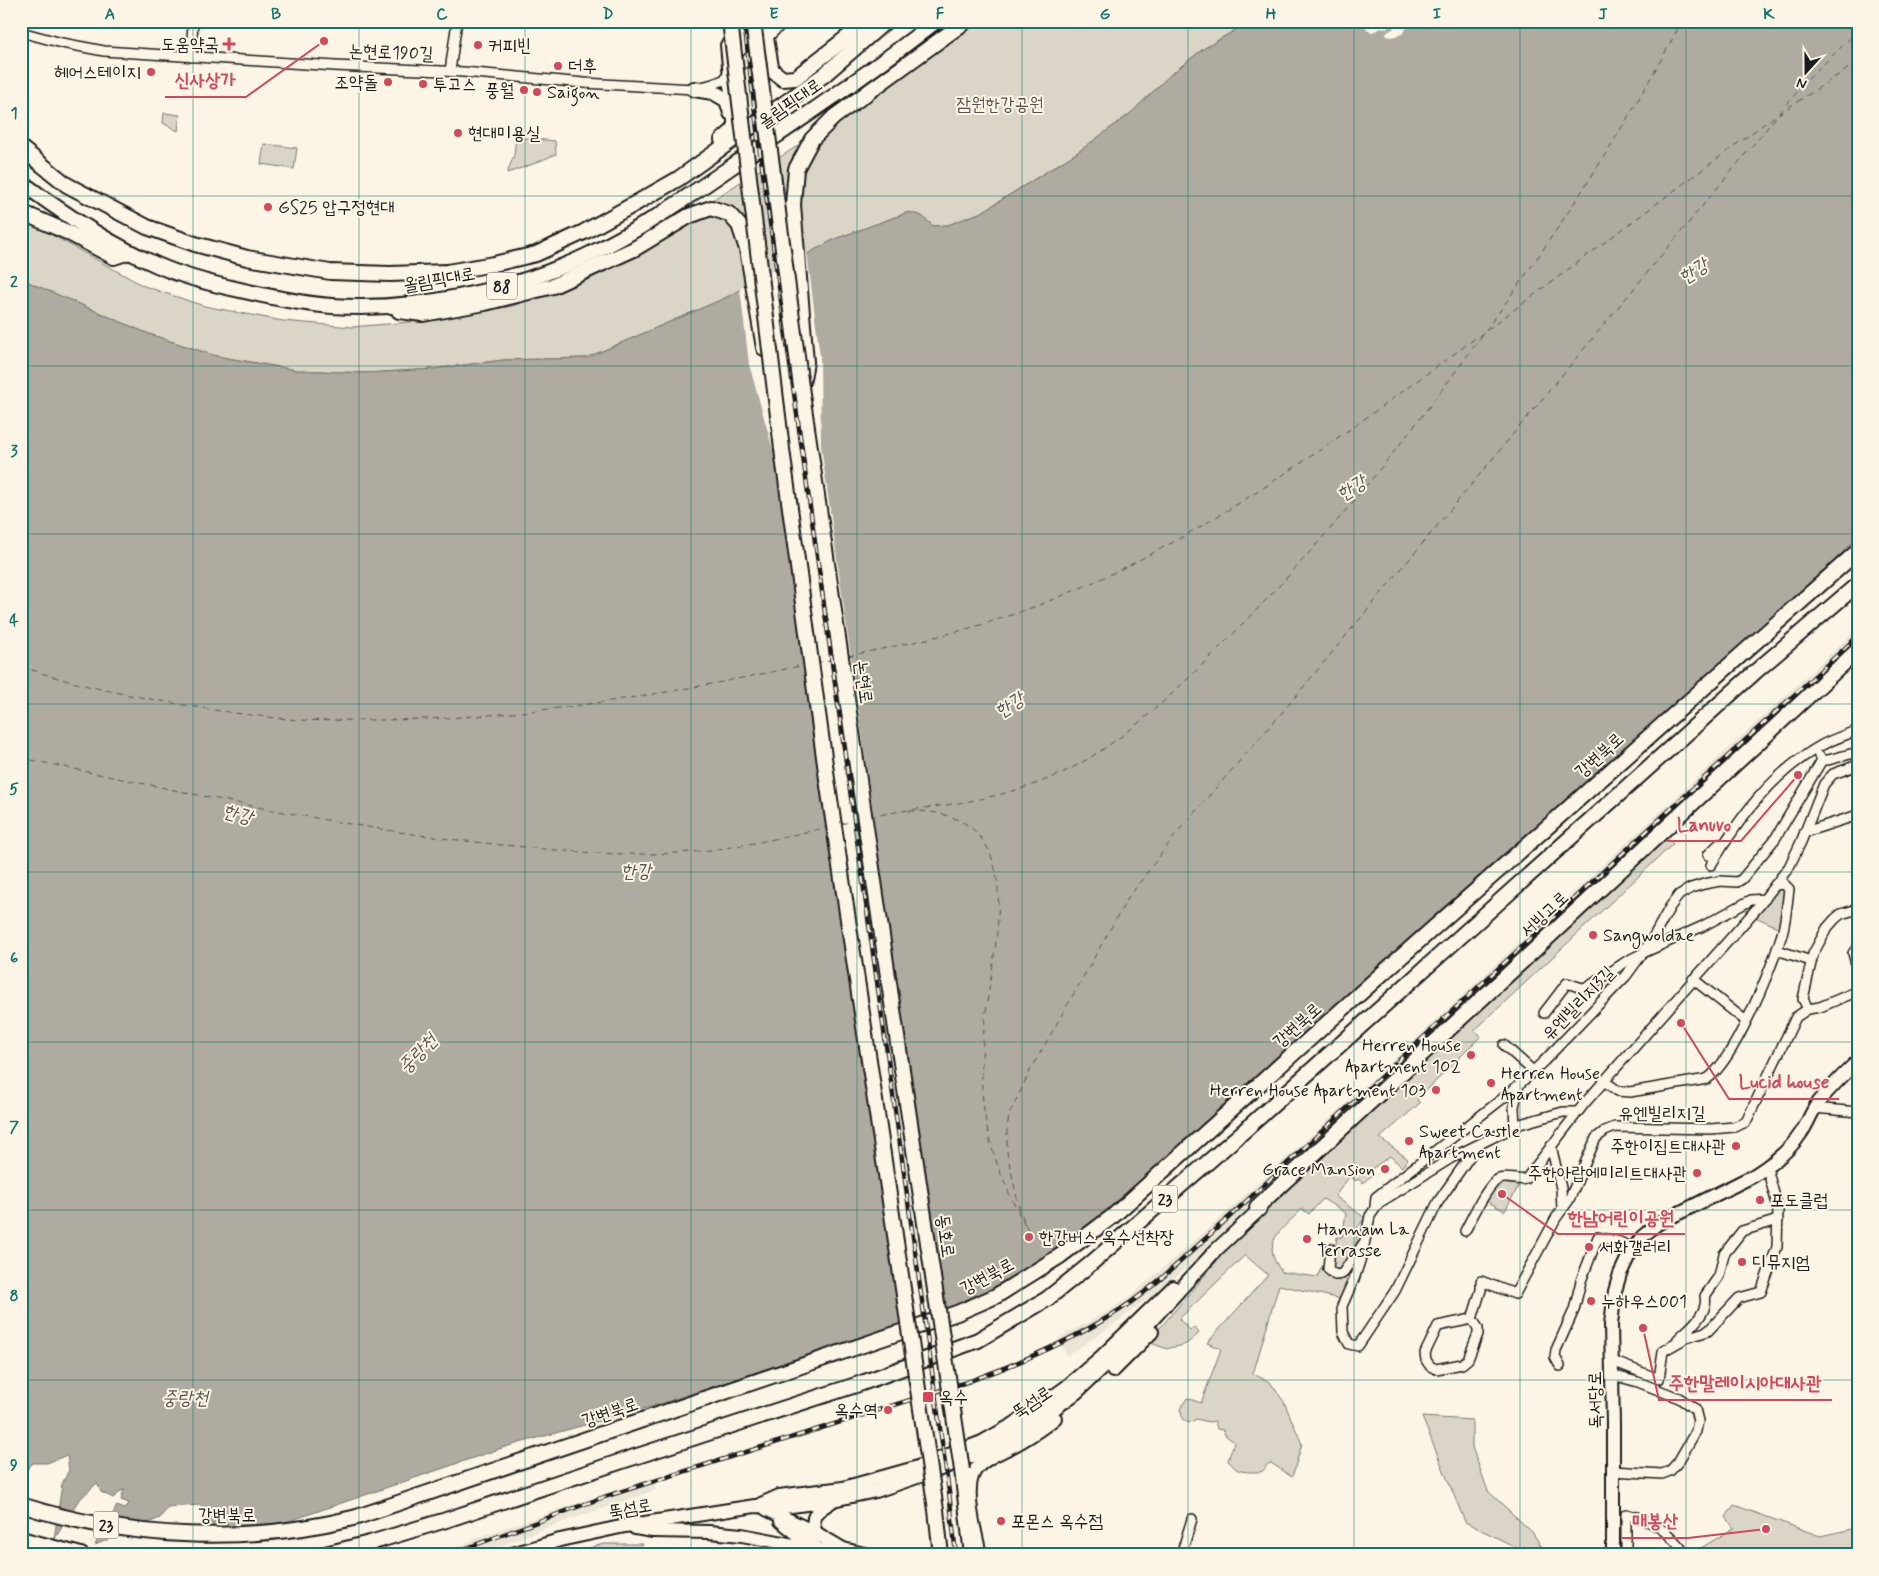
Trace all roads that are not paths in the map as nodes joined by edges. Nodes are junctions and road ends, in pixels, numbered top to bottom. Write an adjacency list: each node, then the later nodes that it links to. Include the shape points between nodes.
1 (192, 21): 14 (street)
2 (457, 21): 15 (street)
3 (724, 21): 17 (street)
4 (730, 21): 27 (main road, bridge)
5 (752, 21): 26 (main road, 논현로, bridge)
6 (765, 21): 13 (street)
7 (786, 21): 13 (street)
8 (868, 21): 16 (main road, via 795,78 784,79)
9 (886, 21): 21 (main road, 올림픽대로 / 88, via 824,75)
10 (936, 21): 25 (main road, 올림픽대로 / 88, via 826,102 677,204 587,256 545,273 452,298)
11 (966, 21): 26 (main road, via 834,118 812,139 796,169 793,205 806,362)
12 (21, 32): 14 (street, 논현로190길, via 104,51)
13 (769, 36): 16 (street); 17 (street)
14 (191, 57): 15 (street, 논현로190길)
15 (450, 71): 18 (street, 논현로190길)
16 (774, 72)
17 (729, 77): 18 (street, 논현로190길); 19 (main road, via 735,104)
18 (694, 89): 19 (main road, via 713,92 727,100)
19 (734, 129): 21 (main road)
20 (21, 148): 21 (main road, 올림픽대로 / 88, via 67,185 147,228 247,258 330,272 447,272 536,254 584,232)
21 (678, 179)
22 (21, 182): 24 (main road, 올림픽대로 / 88)
23 (21, 212): 24 (main road, via 114,257)
24 (129, 252): 25 (main road, 올림픽대로 / 88, via 193,279 272,298)
25 (376, 308): 27 (main road, bridge, via 422,314 553,286 634,249 689,216 712,208 729,214 739,225 747,249 768,373)
26 (801, 387): 51 (main road, 논현로)
27 (775, 391): 96 (main road, bridge, via 827,780)
28 (1858, 551): 84 (main road, 강변북로 / 23, bridge, via 1113,1216 1060,1256 996,1296 957,1313 329,1524 266,1534 185,1533 77,1521)
29 (1858, 584): 93 (main road, 23, bridge, via 1245,1130 1047,1299 978,1340 862,1384 446,1520)
30 (1858, 650): 69 (main road, 서빙고로)
31 (1858, 655): 69 (main road, 서빙고로)
32 (1858, 730): 33 (street)
33 (1814, 751): 35 (street); 38 (street, via 1772,783)
34 (1858, 752): 35 (street)
35 (1822, 760): 47 (street, via 1775,839 1742,879 1704,884 1680,895)
36 (1858, 765): 39 (street, 유엔빌리지길, via 1833,774 1824,784)
37 (1858, 815): 39 (street)
38 (1731, 831): 40 (street); 41 (street)
39 (1805, 832): 42 (street, 유엔빌리지길, via 1789,868)
40 (1708, 855)
41 (1711, 865)
42 (1775, 885): 43 (street, 유엔빌리지길); 46 (street, via 1784,884 1789,889)
43 (1764, 899): 47 (street, 유엔빌리지3길, via 1751,900); 50 (street, 유엔빌리지길)
44 (1858, 909): 48 (street, via 1835,919)
45 (1858, 948): 49 (street, via 1853,953)
46 (1777, 950): 48 (street); 55 (street)
47 (1643, 953): 54 (street, 유엔빌리지3길, via 1588,987 1567,983); 58 (street, 유엔빌리지3길, via 1626,976)
48 (1811, 961): 53 (street, via 1803,999)
49 (1858, 972)
50 (1693, 980): 55 (street); 59 (street, 유엔빌리지길)
51 (889, 983): 97 (main road, 동호로, bridge)
52 (1858, 991): 53 (street)
53 (1808, 1009): 70 (street, 유엔빌리지길, via 1796,1017 1746,1122 1734,1127 1711,1129 1615,1127 1605,1131 1596,1138)
54 (1544, 1013)
55 (1746, 1021): 59 (street, via 1730,1052 1707,1079 1630,1092 1618,1091)
56 (1504, 1045): 58 (street)
57 (1858, 1061): 61 (main road, 독서당로)
58 (1533, 1071): 60 (street, 유엔빌리지3길)
59 (1604, 1081): 62 (street, 유엔빌리지길)
60 (1519, 1085): 64 (street, via 1514,1107); 68 (street, 유엔빌리지3길, via 1376,1197)
61 (1814, 1108): 63 (street); 67 (main road, 독서당로, via 1801,1134)
62 (1577, 1112): 64 (street, via 1545,1116); 65 (street, 유엔빌리지길)
63 (1858, 1112)
64 (1515, 1127): 66 (street)
65 (1551, 1146): 70 (street, via 1561,1188); 72 (street, 유엔빌리지길, via 1526,1178 1498,1179 1490,1186)
66 (1472, 1148): 68 (street, via 1418,1177); 73 (street, 유엔빌리지3길, via 1470,1156 1438,1202 1395,1290 1358,1346 1349,1344 1343,1332 1342,1306 1354,1279)
67 (1767, 1168): 71 (street); 75 (main road, 독서당로, via 1657,1224)
68 (1375, 1207): 73 (street, 유엔빌리지3길)
69 (1258, 1208): 76 (main road, 뚝섬로); 85 (main road, 뚝섬로, via 1102,1356 1065,1388 1014,1424 982,1442 916,1468 843,1488 779,1496)
70 (1562, 1210): 77 (street, 유엔빌리지길, via 1515,1294 1481,1281)
71 (1778, 1220): 78 (street, via 1742,1231 1724,1254 1719,1276 1705,1296 1701,1316); 78 (street, via 1777,1247 1761,1292 1738,1298 1708,1331)
72 (1465, 1231)
73 (1363, 1244): 74 (street, via 1338,1275 1328,1269)
74 (1330, 1248)
75 (1633, 1249): 79 (main road, 독서당로, via 1615,1291 1611,1324); 80 (street, 독서당로, via 1598,1237 1581,1280 1574,1310 1556,1350 1555,1357)
76 (1182, 1288): 83 (main road, 뚝섬로, via 1076,1393 1008,1439 938,1470 876,1491); 98 (main road, via 1148,1337 1097,1386 1038,1431 984,1462 973,1474 970,1499)
77 (1472, 1319): 77 (street, via 1438,1326 1425,1353 1430,1366 1436,1369 1453,1366 1468,1359 1478,1334)
78 (1672, 1345): 79 (street, via 1663,1351 1659,1379)
79 (1612, 1361): 81 (main road, 독서당로)
80 (1560, 1366)
81 (1612, 1375): 82 (main road, 독서당로); 82 (street, via 1679,1398 1695,1409 1698,1421 1696,1431 1670,1471 1662,1474)
82 (1613, 1471): 100 (main road, 독서당로)
83 (833, 1500): 85 (main road, 뚝섬로, via 785,1507); 88 (main road, via 814,1516)
84 (21, 1505)
85 (759, 1505): 87 (main road, 뚝섬로); 88 (main road); 90 (main road)
86 (1192, 1519): 99 (street)
87 (625, 1526): 90 (main road, via 653,1531 742,1535); 94 (main road, 뚝섬로)
88 (816, 1533): 91 (main road)
89 (21, 1539): 92 (main road, 23)
90 (819, 1549): 91 (main road)
91 (843, 1552): 95 (main road)
92 (81, 1555)
93 (321, 1555)
94 (508, 1555)
95 (869, 1555)
96 (941, 1555)
97 (972, 1555)
98 (980, 1555)
99 (1181, 1555)
100 (1612, 1555)
101 (1626, 1555): 102 (street, via 1626,1514 1642,1518 1673,1537)
102 (1686, 1555)

